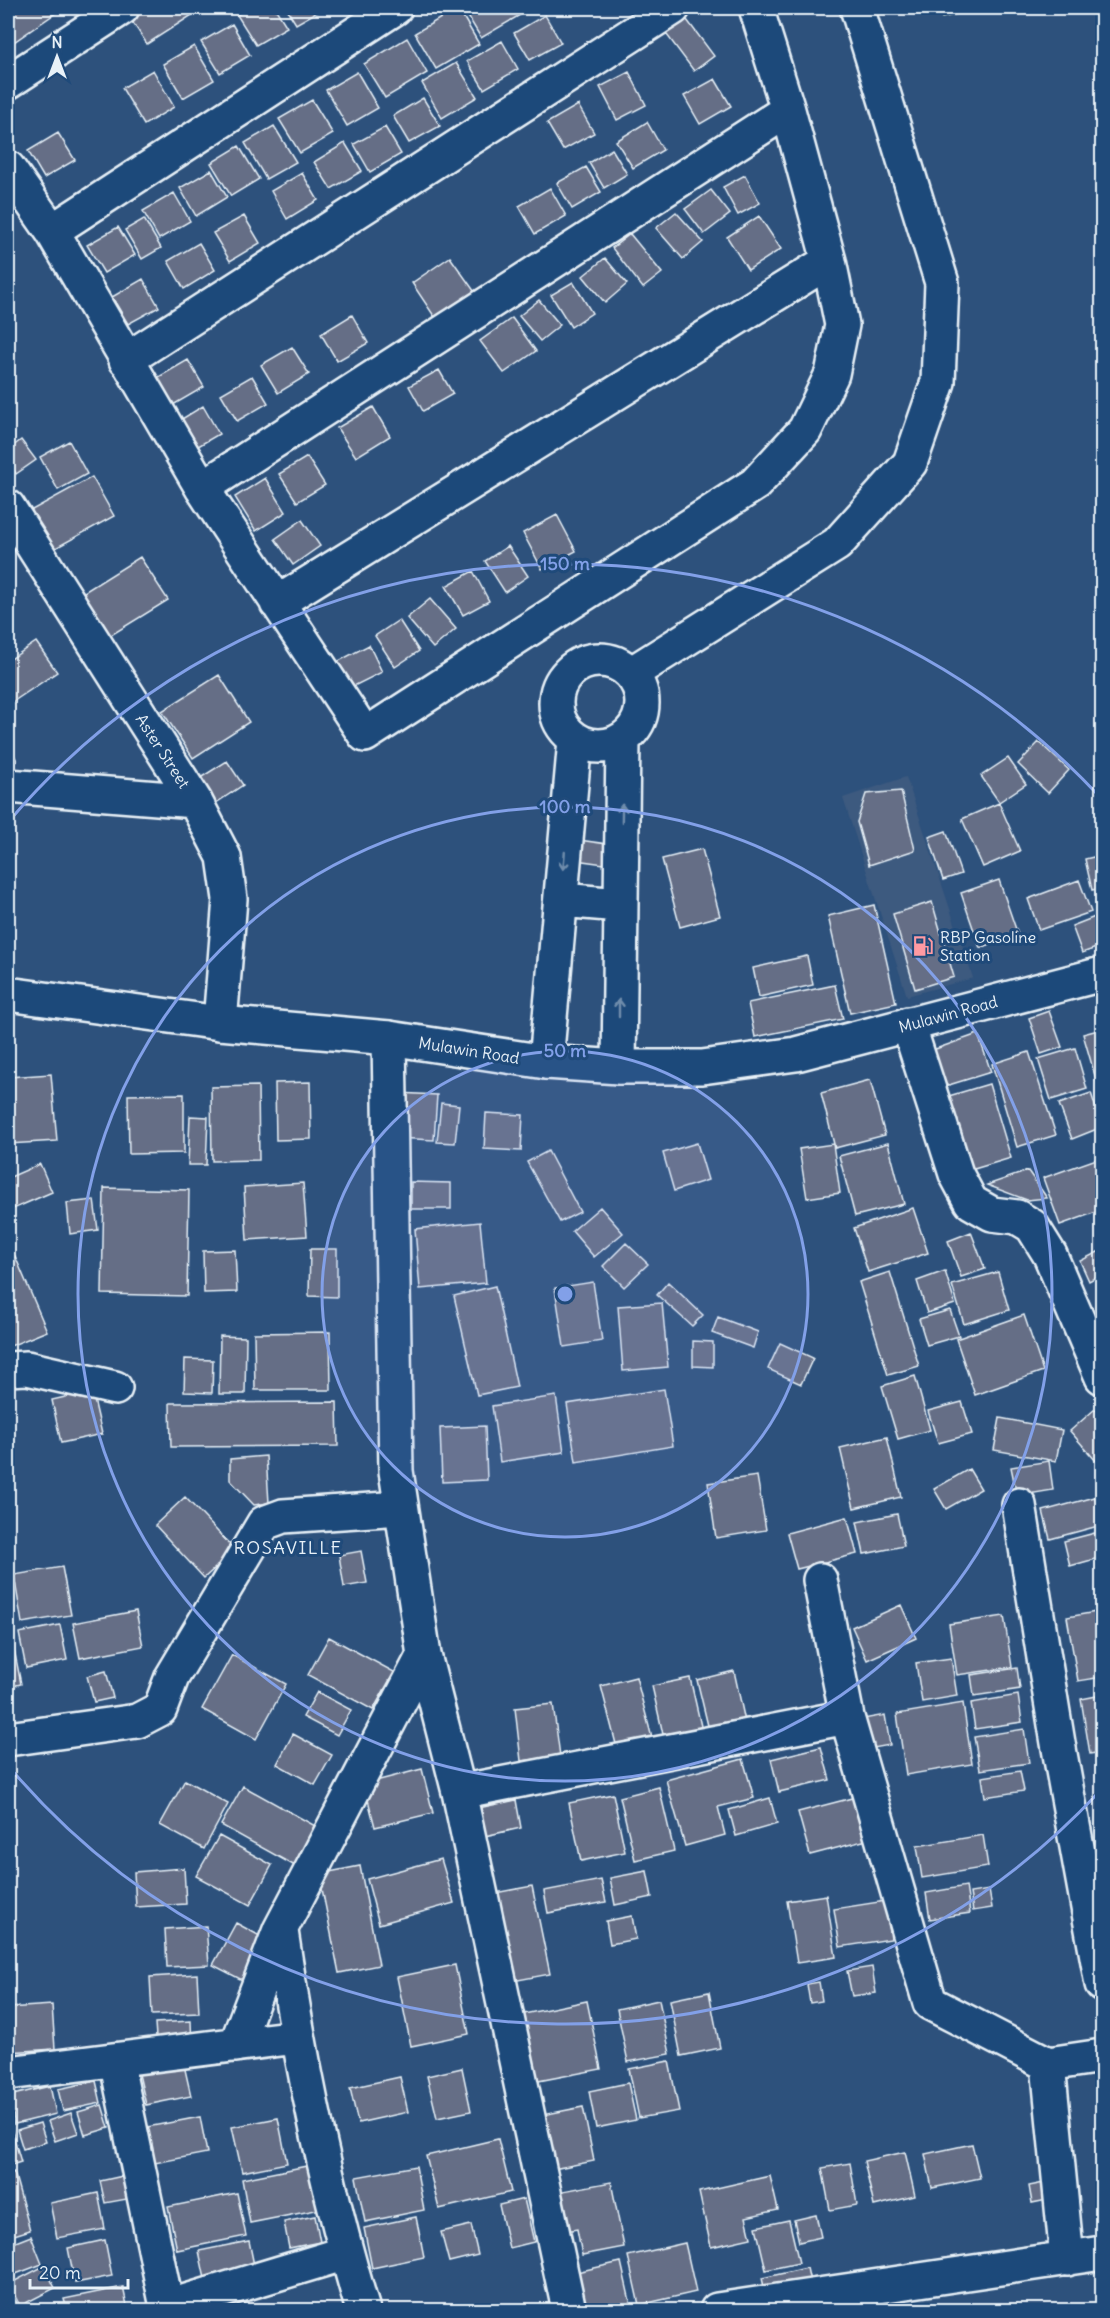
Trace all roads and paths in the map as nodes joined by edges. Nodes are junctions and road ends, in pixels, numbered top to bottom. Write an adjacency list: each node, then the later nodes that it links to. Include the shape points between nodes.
1 (122, 8): 6 (street)
2 (395, 8): 9 (street)
3 (673, 8): 11 (street)
4 (756, 8): 7 (street)
5 (857, 8): 15 (street, via 942,283 938,382 910,463 837,544)
6 (8, 81)
7 (788, 110): 10 (street); 12 (street)
8 (8, 168): 9 (street)
9 (52, 231): 11 (street)
10 (829, 261): 14 (street); 14 (street, via 842,325 832,374 805,430 755,484 365,735)
11 (126, 360): 12 (street)
12 (202, 488): 14 (street)
13 (8, 507): 19 (street, Aster Street)
14 (277, 603)
15 (632, 674): 16 (street, via 641,690 642,708 636,726); 17 (street, via 617,663 598,659 580,663 566,675 556,691 555,710 562,727)
16 (623, 739): 17 (street, via 600,746); 21 (street, one-way to 16)
17 (575, 740): 20 (street, one-way to 20)
18 (8, 786): 19 (street)
19 (195, 801): 24 (street, Aster Street, via 224,857 230,899)
20 (561, 900): 21 (street); 27 (street)
21 (621, 905): 28 (street, one-way to 21)
22 (1102, 974): 25 (street, Mulawin Road)
23 (8, 994): 24 (street, Mulawin Road)
24 (220, 1023): 26 (street, Mulawin Road)
25 (908, 1024): 28 (street, Mulawin Road, via 796,1054 702,1067); 30 (street, via 956,1174 971,1202 992,1214 1017,1217 1032,1226 1050,1255)
26 (389, 1038): 27 (street, Mulawin Road); 33 (street, via 396,1471)
27 (546, 1062): 28 (street, Mulawin Road)
28 (619, 1067)
29 (8, 1369): 31 (street, via 27,1368)
30 (1102, 1377)
31 (115, 1388)
32 (1019, 1505): 40 (street)
33 (401, 1508): 35 (street); 37 (street, via 283,1516 264,1523 172,1677 160,1709 137,1721)
34 (820, 1580): 36 (street)
35 (424, 1656): 38 (street); 39 (street)
36 (848, 1718): 38 (street); 45 (street, via 930,2004)
37 (8, 1739)
38 (459, 1792): 53 (street)
39 (280, 1930): 41 (street); 42 (street)
40 (1102, 1984)
41 (297, 2037): 42 (street); 47 (street)
42 (236, 2045): 44 (street)
43 (1102, 2056): 45 (street)
44 (116, 2060): 46 (street); 51 (street)
45 (1048, 2064): 49 (street)
46 (8, 2073)
47 (346, 2253): 51 (street); 52 (street)
48 (1102, 2253): 49 (street)
49 (1067, 2259): 50 (street)
50 (892, 2297): 54 (street)
51 (167, 2309)
52 (363, 2310)
53 (568, 2310)
54 (717, 2310)

